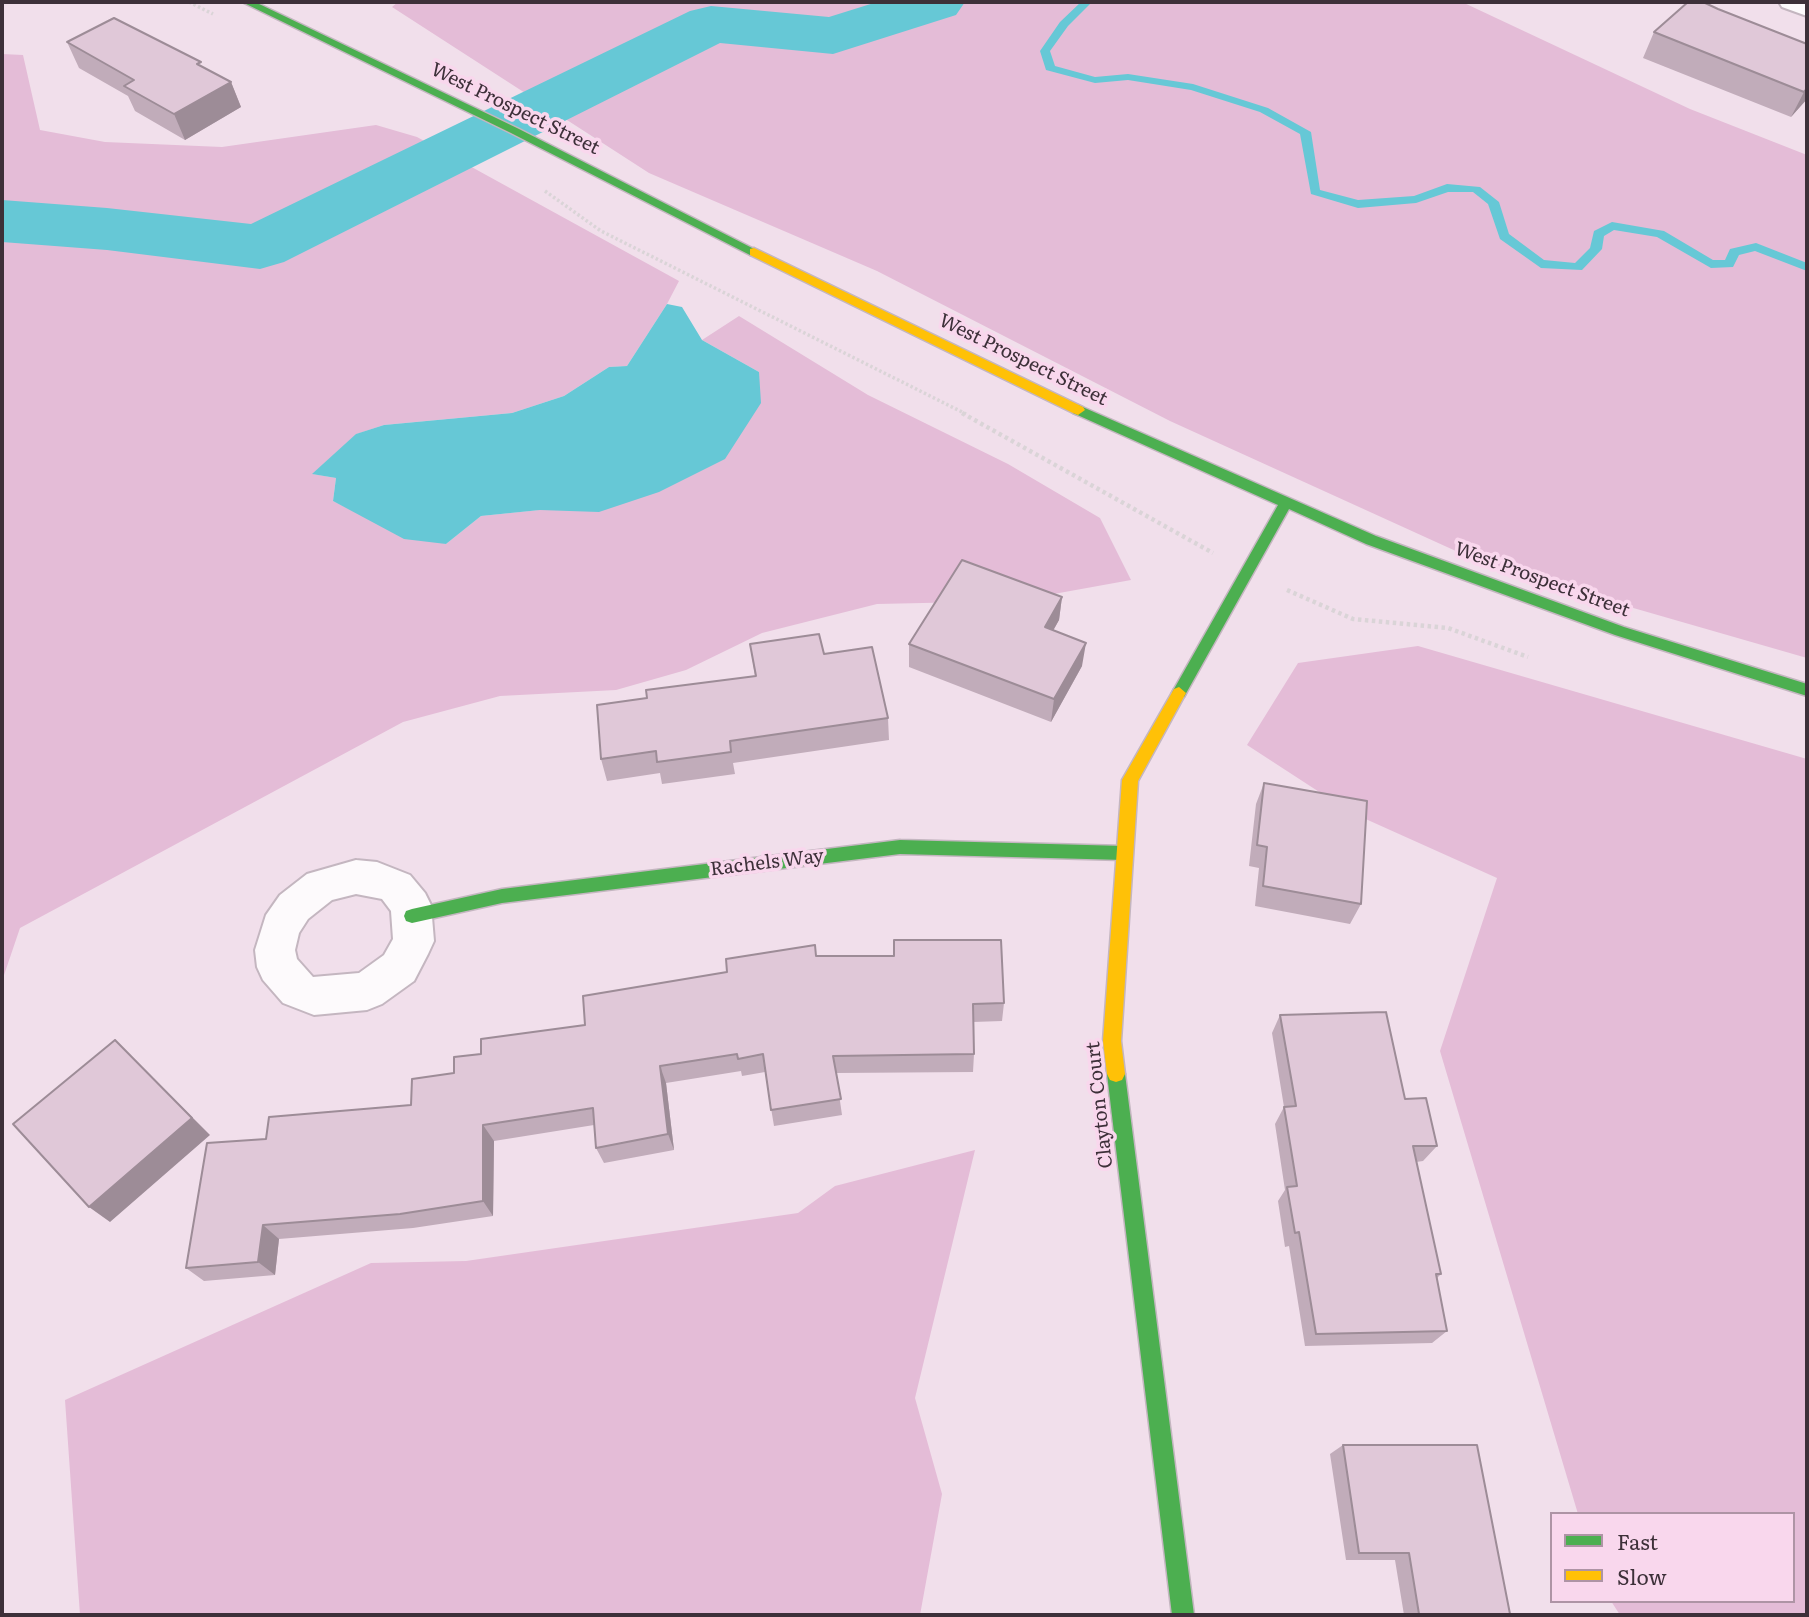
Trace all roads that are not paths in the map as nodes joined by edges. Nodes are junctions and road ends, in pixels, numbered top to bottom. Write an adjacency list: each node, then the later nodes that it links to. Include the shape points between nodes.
1 (247, 2): 4 (street, West Prospect Street, via 1071,407)
2 (1791, 2): 3 (street)
3 (1807, 9)
4 (1286, 503): 5 (street, West Prospect Street, via 1371,540 1620,631); 6 (street, Clayton Court, via 1130,780)
5 (1807, 690)
6 (1124, 853): 7 (street, Rachels Way, via 900,847 502,896); 8 (street, Clayton Court, via 1112,1041)
7 (412, 916)
8 (1184, 1615)

